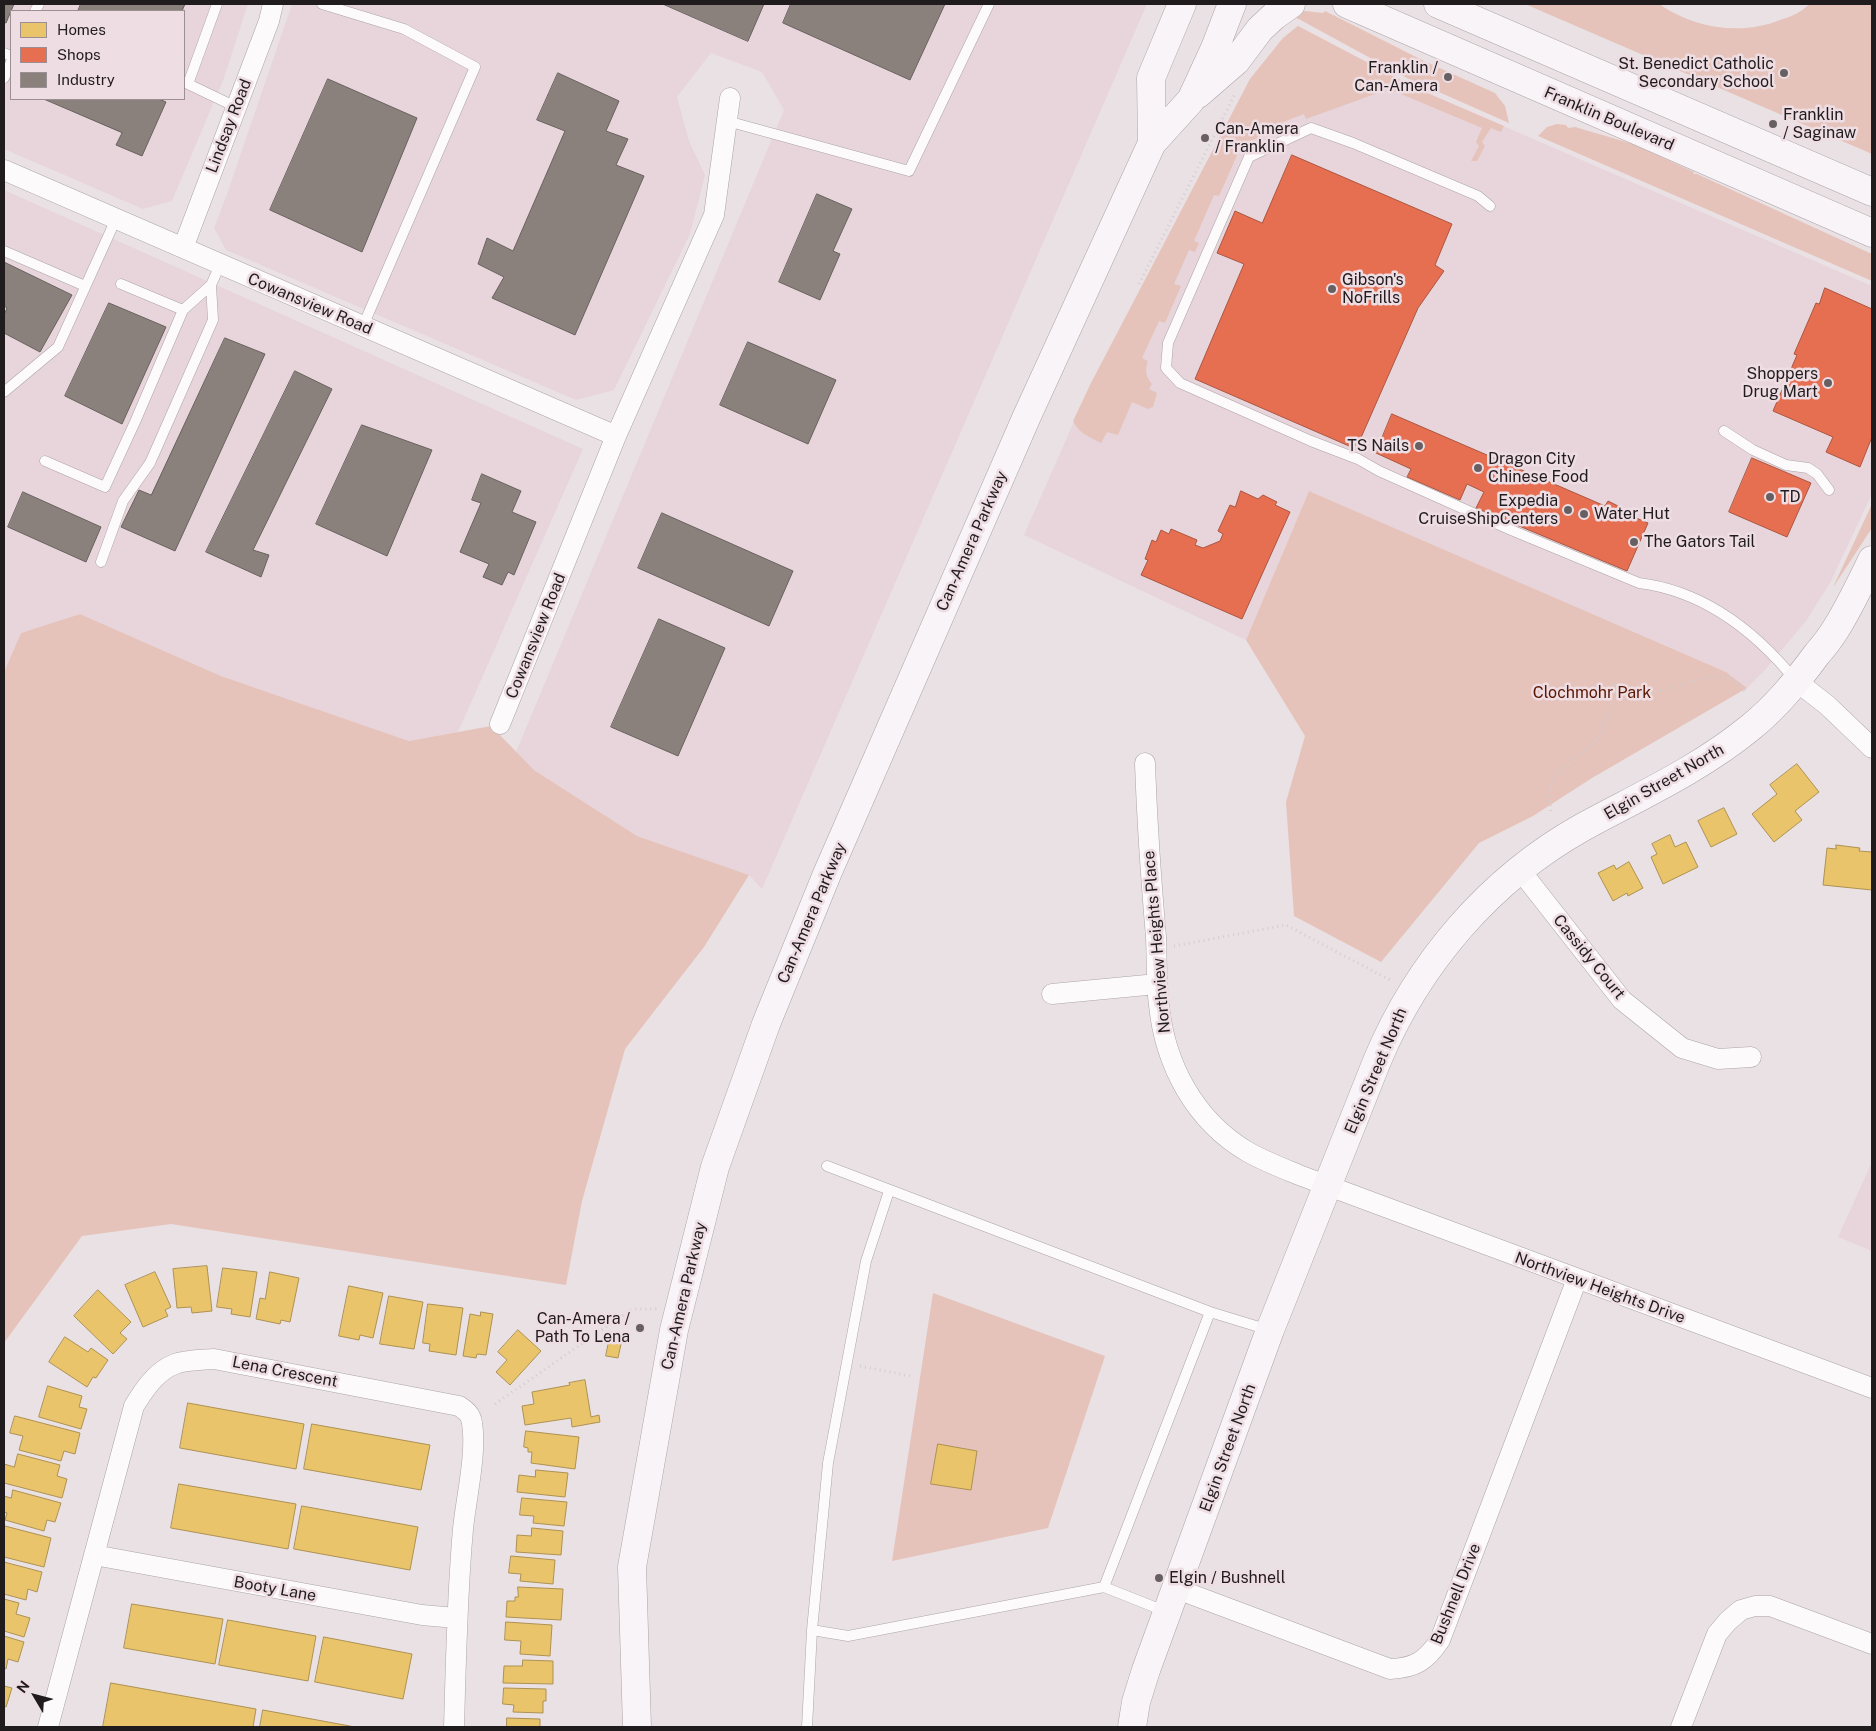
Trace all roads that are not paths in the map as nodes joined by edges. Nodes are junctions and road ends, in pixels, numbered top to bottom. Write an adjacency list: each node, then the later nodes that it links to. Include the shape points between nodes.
1 (218, 4): 14 (lane, via 188,84)
2 (273, 4): 14 (street, Lindsay Road)
3 (322, 4): 29 (lane, via 404,29 475,66)
4 (989, 4): 15 (lane, via 909,171)
5 (1182, 4): 16 (main road, Can-Amera Parkway, via 1151,78)
6 (1232, 4): 13 (main road, Can-Amera Parkway)
7 (1291, 4): 13 (main road, via 1260,29 1236,61)
8 (1347, 4): 21 (main road, Franklin Boulevard)
9 (1438, 4): 18 (main road)
10 (10, 64): 11 (lane)
11 (4, 78)
12 (730, 98): 15 (street, Cowansview Road)
13 (1191, 100): 16 (main road, Can-Amera Parkway)
14 (236, 107): 22 (street, Lindsay Road)
15 (727, 121): 32 (street, Cowansview Road, via 714,215)
16 (1152, 144): 60 (main road, Can-Amera Parkway, via 1027,416 827,874 766,1024 715,1168 672,1339 632,1567)
17 (4, 170): 20 (street, Cowansview Road)
18 (1872, 192)
19 (1490, 206): 37 (lane, via 1478,196 1311,128 1249,156 1168,343 1166,368 1180,383 1493,522 1639,583 1661,586 1711,606 1774,655)
20 (116, 219): 22 (street, Cowansview Road); 27 (lane)
21 (1872, 232)
22 (183, 248): 24 (street, Cowansview Road)
23 (4, 250): 27 (lane)
24 (220, 265): 26 (lane); 29 (street, Cowansview Road)
25 (121, 284): 28 (lane)
26 (211, 285): 28 (lane); 36 (lane, via 213,320 150,463 123,501)
27 (85, 286): 30 (lane, via 58,347)
28 (183, 310): 33 (lane, via 105,487)
29 (363, 326): 32 (street, Cowansview Road)
30 (4, 392)
31 (1724, 431): 34 (lane, via 1753,450 1786,465 1808,468)
32 (616, 436): 38 (street, Cowansview Road)
33 (45, 461)
34 (1829, 490)
35 (1872, 560): 37 (main road, Elgin Street North, via 1837,628)
36 (101, 562)
37 (1796, 681): 39 (street); 41 (main road, Elgin Street North, via 1774,707 1726,747 1679,777 1583,828)
38 (500, 724)
39 (1872, 748)
40 (1145, 763): 42 (street, Northview Heights Place)
41 (1520, 870): 44 (street, Cassidy Court, via 1629,1006 1682,1048 1718,1059); 46 (main road, Elgin Street North, via 1465,920 1436,955 1412,992 1388,1036)
42 (1157, 984): 43 (street); 46 (street, Northview Heights Place, via 1164,1039 1179,1079 1208,1120 1247,1152)
43 (1052, 994)
44 (1751, 1057)
45 (827, 1166): 47 (lane)
46 (1328, 1186): 48 (street, Northview Heights Drive); 50 (main road, Elgin Street North)
47 (889, 1191): 49 (lane); 56 (lane, via 866,1261 828,1464)
48 (1577, 1279): 51 (street, Northview Heights Drive); 54 (street, Bushnell Drive, via 1440,1640 1431,1654 1419,1663 1390,1669)
49 (1210, 1312): 50 (lane); 53 (lane)
50 (1270, 1330): 54 (main road, Elgin Street North)
51 (1872, 1388)
52 (94, 1556): 55 (street, Booty Lane, via 422,1615); 55 (street, Lena Crescent, via 134,1406 146,1386 174,1364 214,1359 459,1406 467,1411 472,1420 474,1441); 58 (street, Lena Crescent)
53 (1104, 1587): 54 (lane); 56 (lane, via 848,1636)
54 (1172, 1601): 62 (main road, Elgin Street North, via 1136,1702)
55 (456, 1618): 59 (street, Lena Crescent)
56 (812, 1630): 61 (lane)
57 (1872, 1644): 63 (street, via 1770,1606 1742,1610 1717,1634)
58 (48, 1727)
59 (454, 1727)
60 (638, 1727)
61 (807, 1727)
62 (1132, 1727)
63 (1681, 1727)

